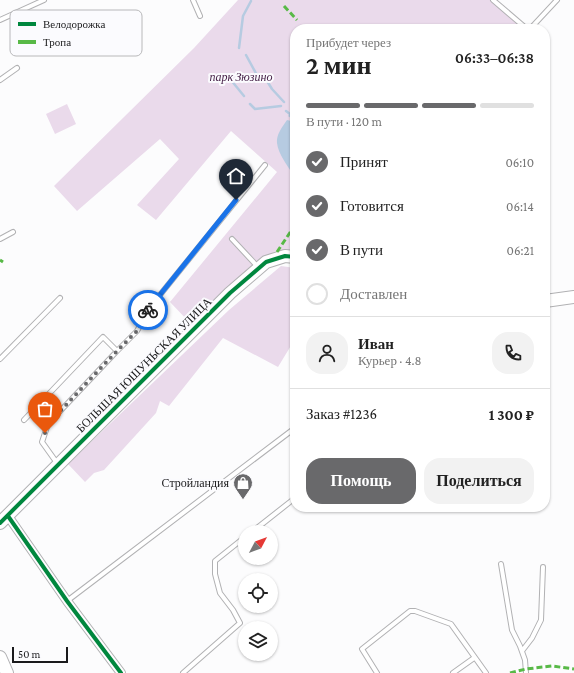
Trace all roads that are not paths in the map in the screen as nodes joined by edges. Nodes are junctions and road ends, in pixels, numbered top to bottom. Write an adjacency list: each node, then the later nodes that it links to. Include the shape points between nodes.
1 (44, 0): 5 (lane)
2 (193, 0): 7 (lane)
3 (493, 0): 9 (lane)
4 (557, 0): 10 (lane)
5 (22, 10)
6 (10, 15): 8 (lane)
7 (200, 16)
8 (0, 20)
9 (521, 24)
10 (535, 24)
11 (17, 68): 12 (lane)
12 (0, 80)
13 (265, 165): 22 (lane, via 151,306 137,331)
14 (13, 232): 15 (lane)
15 (0, 239)
16 (232, 239): 18 (lane)
17 (290, 256): 18 (street, БОЛЬШАЯ ЮШУНЬСКАЯ УЛИЦА, via 266,262)
18 (259, 268): 26 (street, БОЛЬШАЯ ЮШУНЬСКАЯ УЛИЦА)
19 (574, 297): 21 (street)
20 (60, 298): 23 (lane)
21 (550, 300)
22 (117, 351): 24 (lane, via 103,337); 26 (lane, via 48,424 42,442)
23 (0, 359)
24 (24, 420)
25 (290, 432): 33 (lane)
26 (58, 465): 28 (street, БОЛЬШАЯ ЮШУНЬСКАЯ УЛИЦА)
27 (290, 502): 29 (lane)
28 (4, 520): 33 (street)
29 (261, 525)
30 (238, 543): 39 (lane, via 215,561 214,574 220,593 240,623)
31 (501, 564): 34 (lane, via 512,630)
32 (543, 567): 34 (lane, via 541,620)
33 (67, 601): 38 (street)
34 (522, 651): 43 (lane)
35 (0, 657): 37 (street)
36 (474, 658): 40 (lane, via 451,624 410,611 362,649); 41 (lane); 42 (lane)
37 (7, 673)
38 (121, 673)
39 (183, 673)
40 (378, 673)
41 (453, 673)
42 (486, 673)
43 (526, 673)

